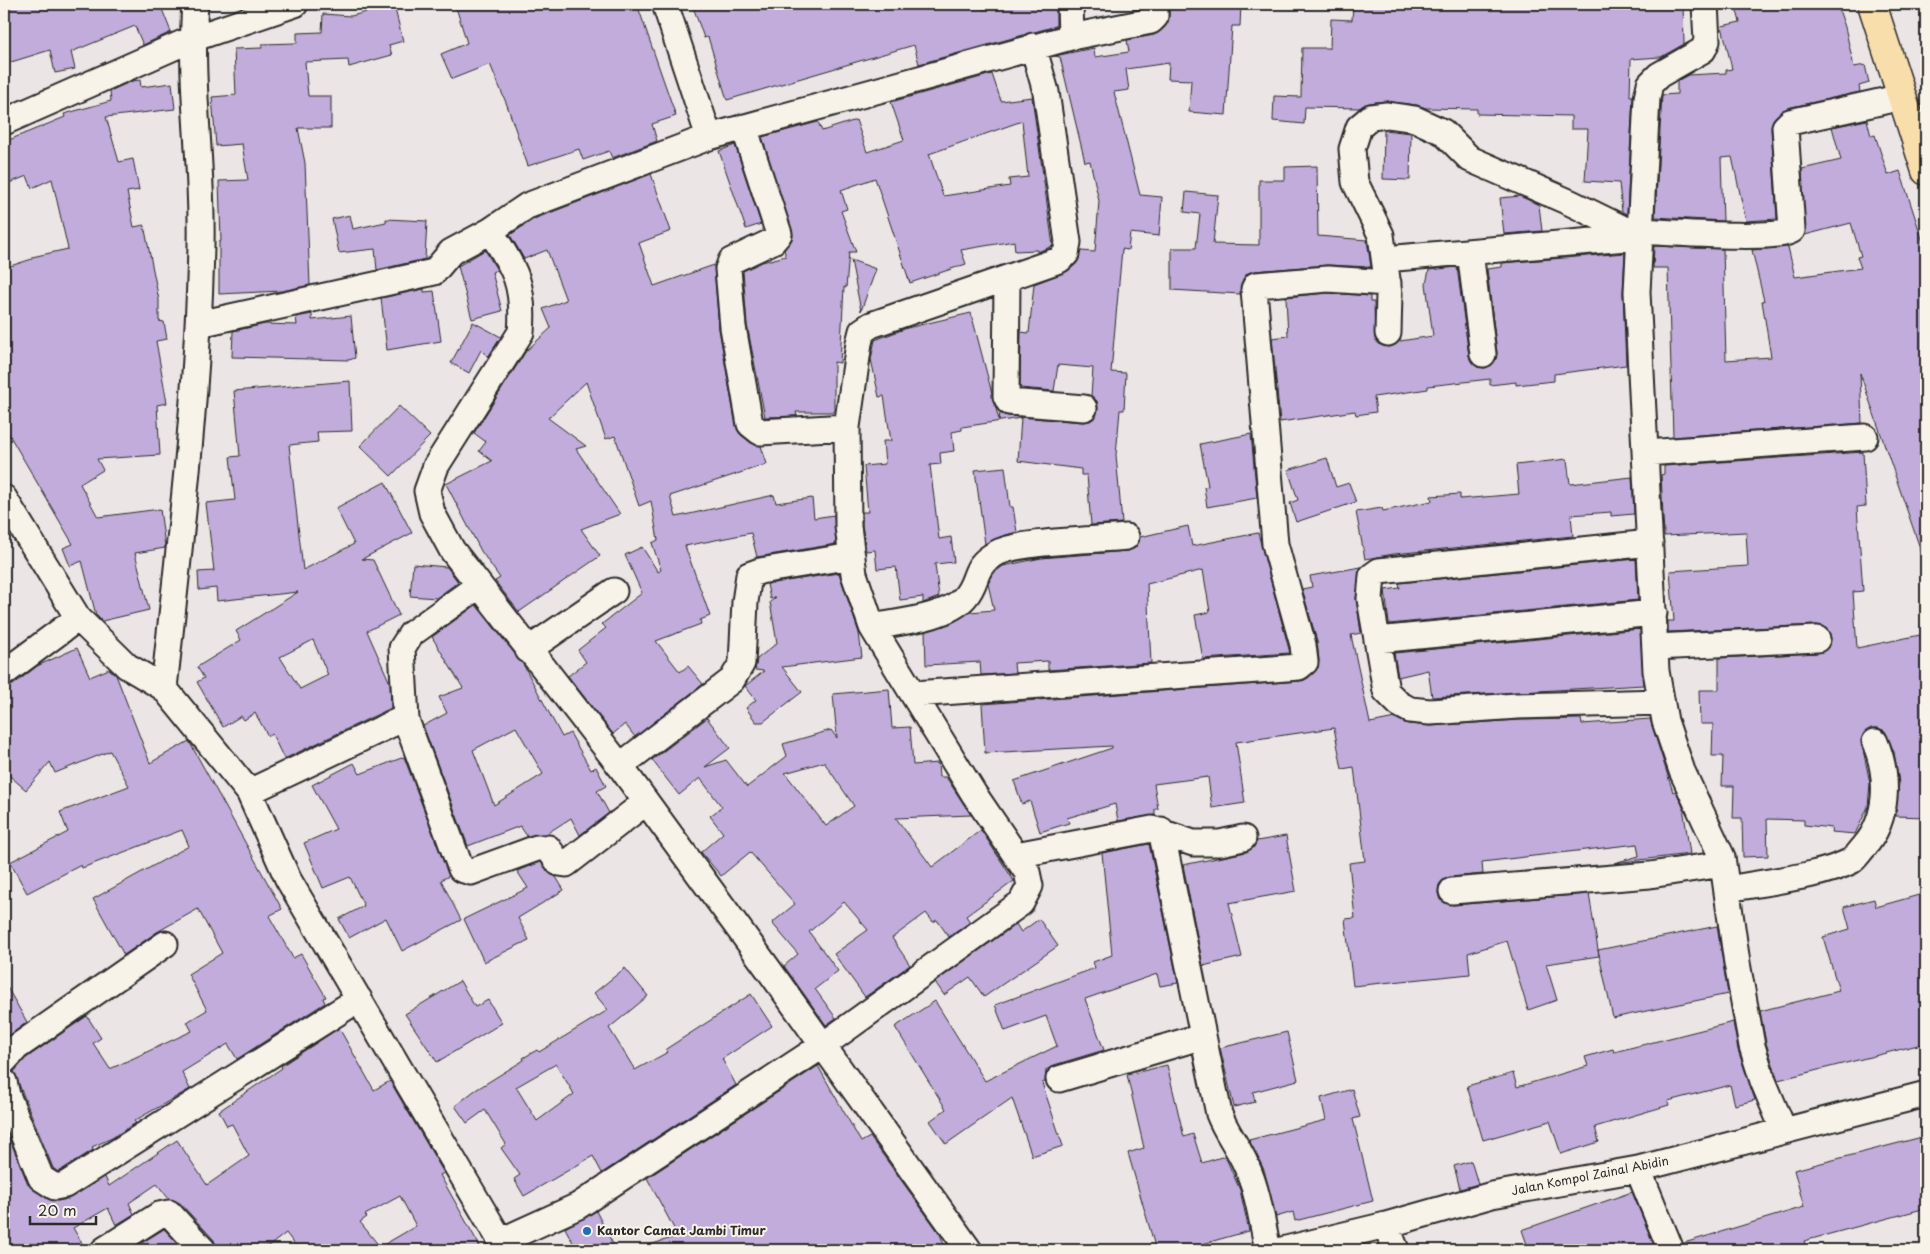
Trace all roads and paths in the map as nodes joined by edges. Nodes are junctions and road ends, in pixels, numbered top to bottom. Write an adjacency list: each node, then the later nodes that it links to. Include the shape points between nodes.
1 (194, 4): 9 (street)
2 (295, 4): 9 (street)
3 (665, 4): 14 (street)
4 (1070, 4): 8 (street)
5 (1155, 4): 8 (street, via 1155,17 1151,20)
6 (1705, 4): 17 (street, via 1707,41 1703,50 1659,75 1650,84)
7 (1872, 4): 11 (main road)
8 (1071, 37): 10 (street)
9 (192, 39): 12 (street); 21 (street, via 201,242)
10 (1033, 46): 13 (street); 20 (street, via 1046,92 1068,242 1066,254 1059,260)
11 (1902, 97): 15 (main road); 17 (street, via 1790,122 1785,126 1792,230 1788,234)
12 (4, 122)
13 (744, 127): 14 (street); 25 (street, via 779,234 773,241 731,261 728,269 733,327 750,424 760,432)
14 (709, 137): 16 (street, via 527,206)
15 (1926, 171)
16 (490, 230): 21 (street, via 451,252 434,272); 32 (street, via 520,286 523,306 521,332 436,466 427,491 432,513 440,528)
17 (1640, 234): 18 (street); 19 (street, via 1470,159 1443,132 1415,119 1387,115 1371,117 1359,127 1352,149 1355,182 1381,236); 27 (street, via 1637,292)
18 (1470, 252): 19 (street); 23 (street)
19 (1386, 271): 22 (street); 45 (street, via 1256,285 1254,289 1275,544 1303,645 1305,662 1300,667)
20 (1008, 279): 24 (street, via 1006,396 1009,402); 25 (street, via 871,325 862,331)
21 (199, 324): 44 (street)
22 (1388, 333)
23 (1483, 354)
24 (1084, 408)
25 (847, 427): 31 (street, via 848,526)
26 (1865, 437): 27 (street)
27 (1646, 453): 30 (street)
28 (4, 498): 35 (street)
29 (1126, 537): 36 (street, via 999,551 981,563 966,597 954,608)
30 (1650, 543): 34 (street); 39 (street, via 1379,571 1372,576 1370,599)
31 (852, 556): 36 (street, via 854,574); 49 (street, via 749,575 742,663 732,680)
32 (478, 586): 42 (street); 47 (street, via 411,634 402,648)
33 (614, 591): 42 (street)
34 (1654, 613): 39 (street); 40 (street)
35 (78, 618): 37 (street); 44 (street, via 127,666)
36 (872, 627): 45 (street)
37 (51, 638): 41 (street); 43 (street)
38 (1817, 639): 40 (street)
39 (1377, 640): 46 (street, via 1386,691 1410,710 1430,712)
40 (1656, 647): 46 (street)
41 (4, 649)
42 (528, 650): 49 (street)
43 (4, 673)
44 (164, 688): 50 (street)
45 (914, 694): 54 (street, via 974,794)
46 (1661, 702): 55 (street, via 1682,771)
47 (406, 720): 50 (street); 51 (street, via 462,869 471,872 537,848 548,848 559,863 566,864)
48 (1875, 742): 56 (street, via 1884,773 1884,805 1874,836 1853,860 1825,870)
49 (620, 766): 51 (street)
50 (249, 792): 59 (street, via 288,880)
51 (646, 802): 61 (street)
52 (1161, 830): 53 (street, via 1193,843 1220,843); 54 (street); 60 (street)
53 (1243, 838)
54 (1016, 855): 61 (street, via 1027,872 1030,886 1021,903)
55 (1724, 864): 56 (street); 57 (street, via 1650,875)
56 (1728, 889): 66 (street, via 1752,1046)
57 (1452, 891)
58 (165, 944): 62 (street, via 16,1046)
59 (359, 999): 64 (street, via 65,1185 55,1187 41,1178); 69 (street)
60 (1203, 1036): 63 (street); 73 (street, via 1219,1114 1246,1165)
61 (822, 1046): 69 (street, via 578,1206); 72 (street)
62 (4, 1061)
63 (1060, 1079)
64 (4, 1082)
65 (1926, 1094): 66 (street, Jalan Kompol Zainal Abidin)
66 (1784, 1130): 67 (street, Jalan Kompol Zainal Abidin)
67 (1638, 1169): 68 (street, Jalan Kompol Zainal Abidin, via 1492,1195); 76 (street)
68 (1386, 1226): 74 (street, Jalan Kompol Zainal Abidin); 75 (street)
69 (503, 1245)
70 (104, 1250): 71 (street, via 159,1215 169,1213)
71 (203, 1250)
72 (969, 1250)
73 (1268, 1250)
74 (1282, 1250)
75 (1396, 1250)
76 (1671, 1250)

